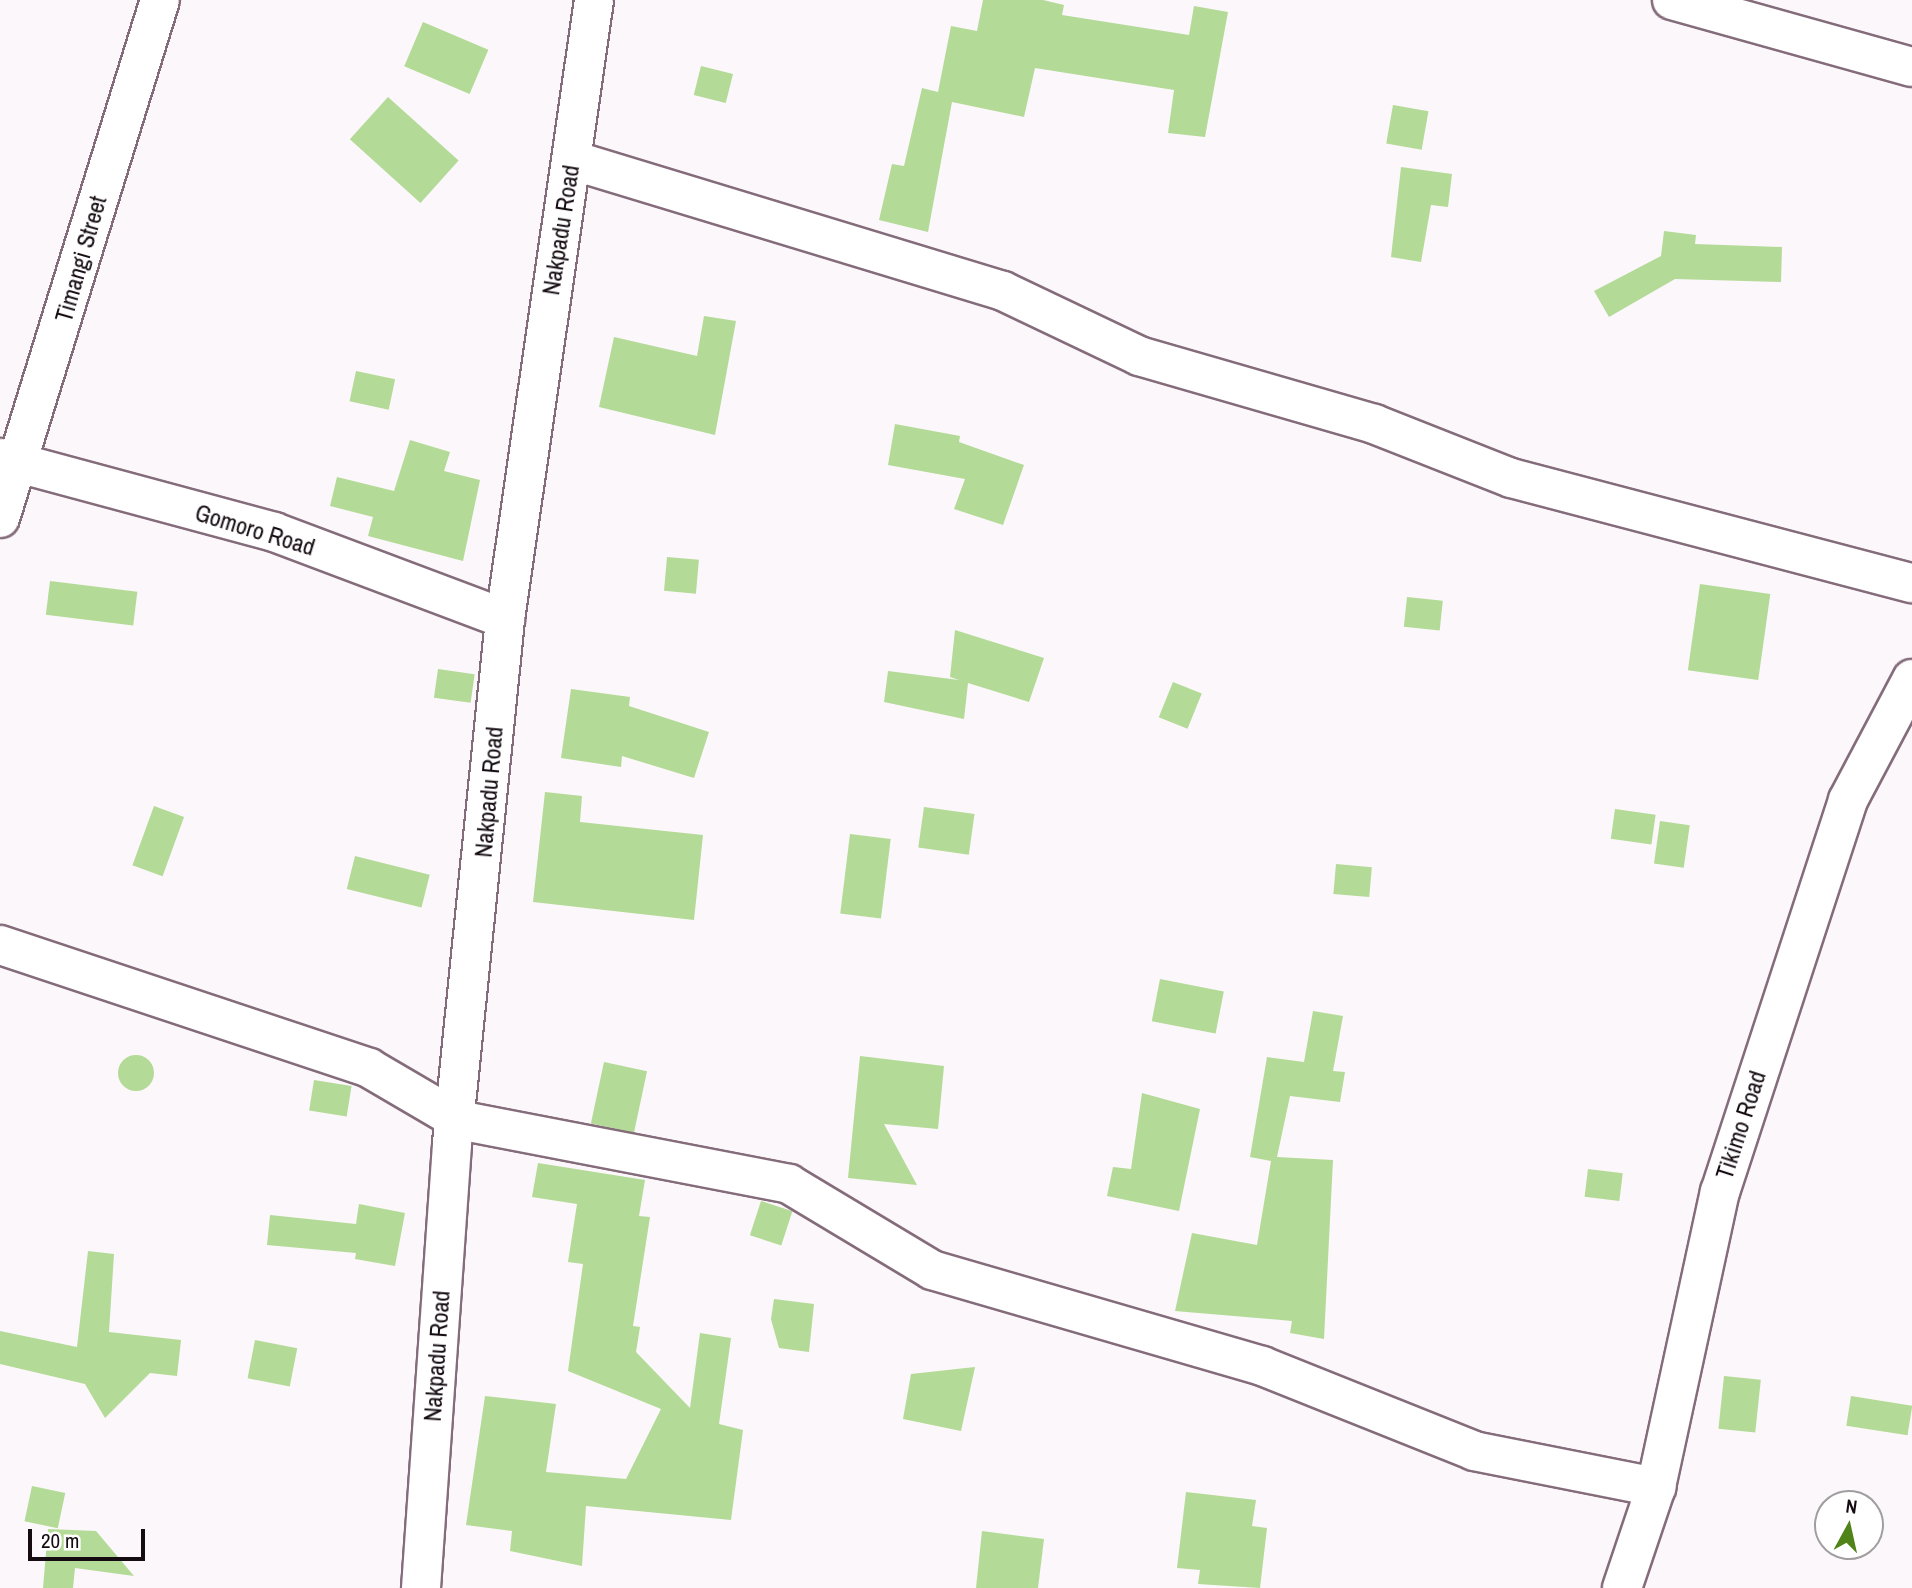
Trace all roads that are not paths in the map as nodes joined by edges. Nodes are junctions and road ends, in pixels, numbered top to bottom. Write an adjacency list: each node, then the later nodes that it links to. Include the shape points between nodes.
1 (160, 0): 6 (street, Timangi Street)
2 (594, 0): 5 (street, Nakpadu Road)
3 (1672, 0): 4 (street)
4 (1912, 67)
5 (572, 160): 8 (street, via 1003,291 1139,356 1374,424 1511,478); 9 (street, Nakpadu Road)
6 (10, 462): 7 (street, Timangi Street); 9 (street, Gomoro Road, via 274,532)
7 (0, 518)
8 (1912, 583)
9 (505, 619): 12 (street, Nakpadu Road)
10 (1912, 679): 13 (street, Tikimo Road, via 1848,800 1720,1192)
11 (0, 945): 12 (street, via 369,1068)
12 (458, 1120): 13 (street, via 789,1184 932,1270 1262,1366 1474,1451); 14 (street, Nakpadu Road)
13 (1656, 1488): 15 (street, Tikimo Road)
14 (421, 1588)
15 (1622, 1588)

